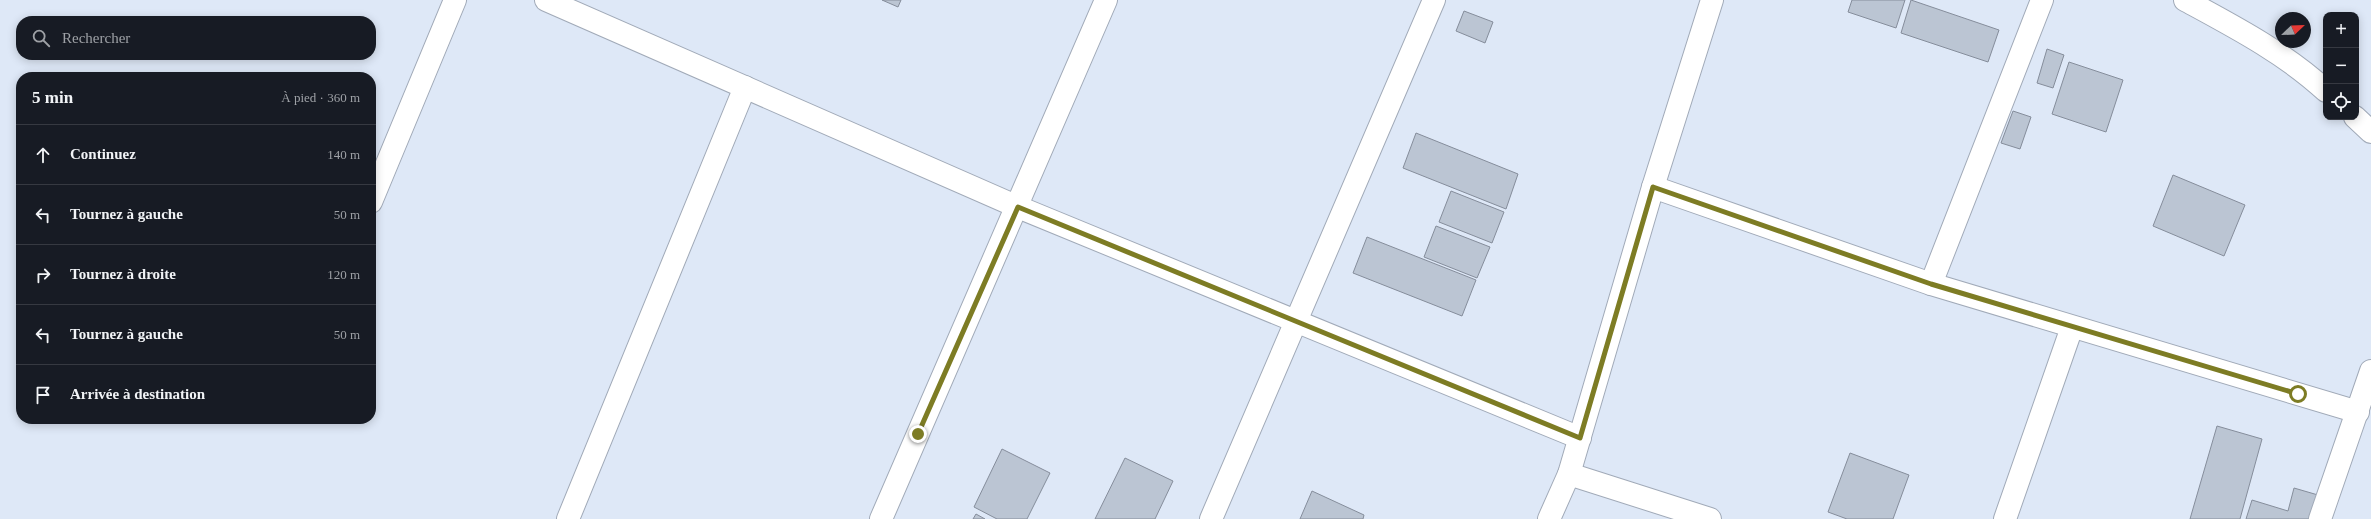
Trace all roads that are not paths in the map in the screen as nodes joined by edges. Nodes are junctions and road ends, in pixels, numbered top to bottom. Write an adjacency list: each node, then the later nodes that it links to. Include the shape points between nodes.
1 (455, 0): 13 (street)
2 (546, 0): 8 (street)
3 (1106, 0): 14 (street)
4 (1434, 0): 16 (street)
5 (1712, 0): 12 (street)
6 (2042, 0): 15 (street)
7 (2185, 0): 9 (street, via 2244,32)
8 (745, 87): 14 (street); 22 (street)
9 (2323, 88)
10 (2358, 120): 11 (street)
11 (2371, 132)
12 (1653, 187): 15 (street); 20 (street)
13 (376, 190)
14 (1018, 207): 16 (street); 23 (street)
15 (1931, 284): 17 (street)
16 (1296, 322): 20 (street); 24 (street)
17 (2072, 327): 19 (street); 27 (street)
18 (2371, 371): 19 (street)
19 (2358, 412): 28 (street)
20 (1580, 438): 21 (street)
21 (1569, 474): 25 (street); 26 (street)
22 (568, 519)
23 (881, 519)
24 (1211, 519)
25 (1549, 519)
26 (1710, 519)
27 (2005, 519)
28 (2320, 519)

